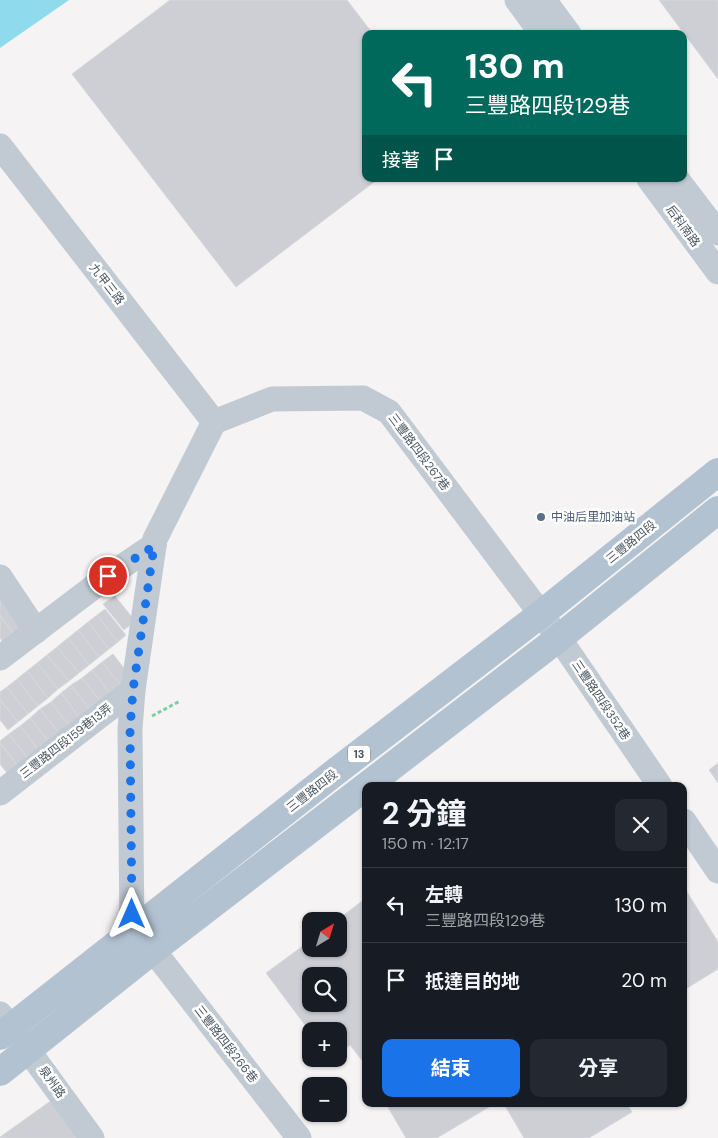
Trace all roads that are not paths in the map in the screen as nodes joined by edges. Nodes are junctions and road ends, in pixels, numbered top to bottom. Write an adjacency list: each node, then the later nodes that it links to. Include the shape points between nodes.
1 (527, 1): 2 (street); 3 (street)
2 (540, 30)
3 (564, 30)
4 (0, 146): 10 (street, 九甲三路)
5 (652, 182): 7 (street, 后科南路)
6 (678, 182): 7 (street, 后科南路)
7 (694, 221): 8 (street, 后科南路); 9 (street, 后科南路)
8 (718, 233)
9 (718, 272)
10 (214, 422): 13 (street, via 154,539); 15 (street, 三豐路四段267巷, via 272,399 363,398 389,412)
11 (718, 472): 15 (main road, 三豐路四段 / 13)
12 (718, 510): 17 (main road, 13)
13 (154, 546): 16 (street, via 108,576); 19 (street)
14 (0, 577): 16 (street)
15 (541, 614): 17 (street, 三豐路四段352巷); 26 (main road, 三豐路四段 / 13)
16 (36, 631): 18 (street)
17 (559, 638): 20 (main road, 13); 21 (street, 三豐路四段352巷)
18 (0, 658)
19 (133, 690): 23 (street, 三豐路四段159巷13弄); 26 (street, via 130,729)
20 (372, 782)
21 (657, 782)
22 (362, 789): 27 (main road, 13)
23 (0, 793)
24 (687, 825): 25 (street)
25 (718, 871)
26 (132, 933): 27 (street, 三豐路四段266巷); 28 (main road, 三豐路四段 / 13)
27 (153, 950): 29 (main road, 13); 32 (street, 三豐路四段266巷)
28 (4, 1026): 29 (street, 泉州路)
29 (28, 1050): 30 (main road, 13); 31 (street, 泉州路)
30 (0, 1072)
31 (92, 1138)
32 (299, 1138)

